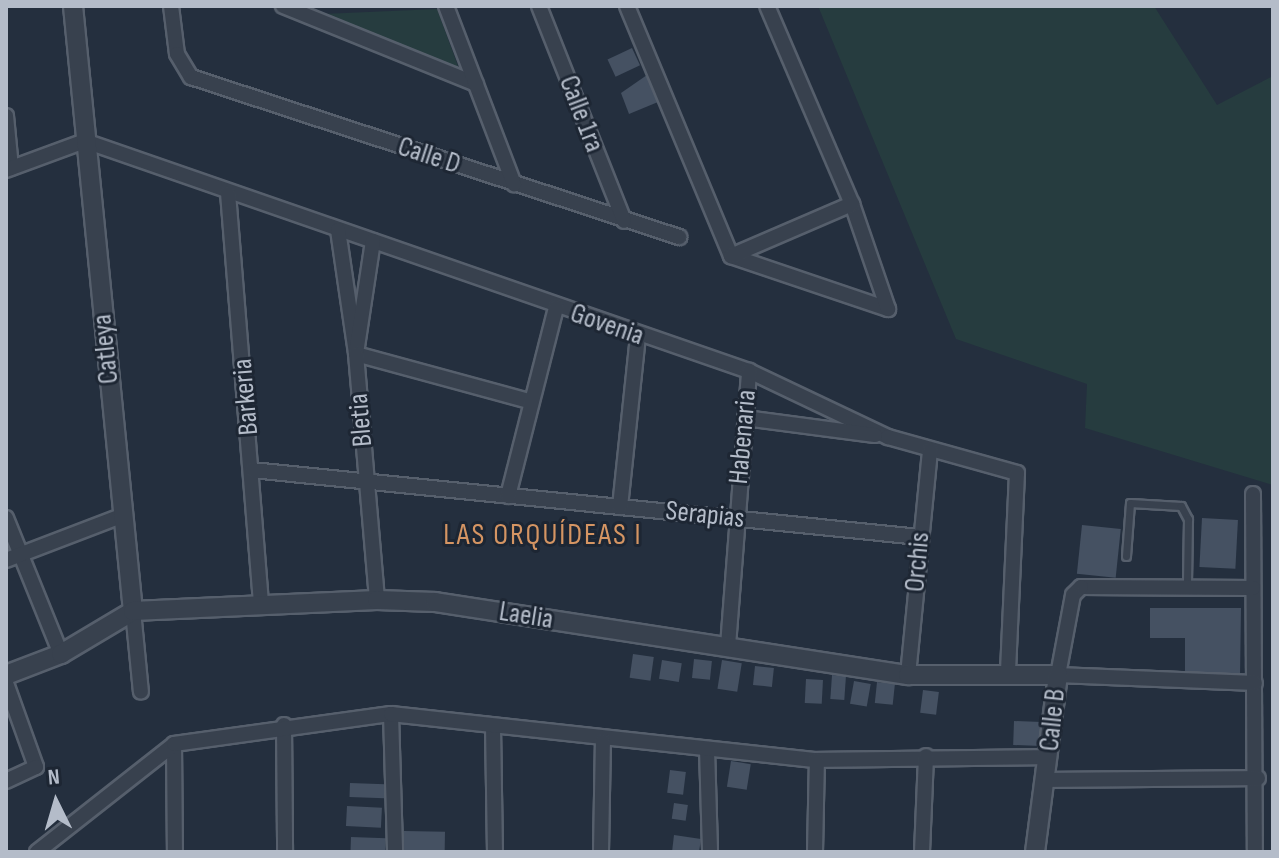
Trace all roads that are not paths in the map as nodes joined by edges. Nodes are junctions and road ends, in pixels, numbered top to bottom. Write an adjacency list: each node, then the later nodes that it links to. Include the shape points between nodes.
1 (73, 6): 10 (street, Catleya)
2 (171, 6): 12 (street, Calle D, via 182,69)
3 (283, 6): 8 (street)
4 (446, 6): 8 (street)
5 (539, 6): 15 (street, Calle 1ra)
6 (627, 6): 19 (street)
7 (767, 6): 14 (street)
8 (476, 84): 12 (street)
9 (6, 116): 11 (street)
10 (85, 141): 11 (street); 13 (street, Govenia); 33 (street, Catleya)
11 (9, 169)
12 (514, 184): 15 (street, Calle D)
13 (228, 193): 16 (street, Govenia); 28 (street, Barkeria)
14 (852, 204): 19 (street); 19 (street, via 888,309)
15 (624, 221): 17 (street, Calle D)
16 (338, 230): 18 (street, Govenia); 22 (street)
17 (679, 237)
18 (373, 241): 20 (street, Govenia); 22 (street, Bletia)
19 (731, 256)
20 (556, 307): 21 (street, Govenia); 24 (street)
21 (638, 336): 23 (street, Govenia); 32 (street)
22 (356, 354): 24 (street); 29 (street, Bletia)
23 (749, 371): 25 (street, Habenaria); 26 (street, Govenia)
24 (529, 401): 31 (street)
25 (745, 418): 26 (street); 35 (street, Habenaria)
26 (888, 437): 27 (street, Govenia)
27 (930, 450): 36 (street, Orchis); 46 (street, Govenia, via 1017,473)
28 (252, 470): 29 (street, Serapias); 42 (street, Barkeria)
29 (366, 478): 31 (street, Serapias); 41 (street, Bletia)
30 (1253, 494): 40 (street)
31 (508, 496): 32 (street, Serapias)
32 (620, 507): 35 (street, Serapias)
33 (124, 515): 38 (street); 43 (street, Catleya)
34 (6, 518): 38 (street)
35 (737, 519): 36 (street, Serapias); 44 (street, Habenaria)
36 (920, 537): 48 (street, Orchis)
37 (1126, 556): 39 (lane, via 1130,503 1181,506 1188,519)
38 (12, 558): 45 (street)
39 (1187, 586): 40 (street); 49 (street, Calle B, via 1076,590)
40 (1253, 588): 51 (street)
41 (377, 600): 42 (street, Laelia); 44 (street, Laelia)
42 (261, 602): 43 (street, Laelia)
43 (133, 611): 45 (street, Laelia); 52 (street, Catleya)
44 (728, 646): 48 (street, Laelia)
45 (61, 654): 47 (street, Laelia)
46 (1008, 672): 48 (street, Laelia); 49 (street, Laelia)
47 (6, 675)
48 (908, 675)
49 (1058, 675): 51 (street); 60 (street, Calle B)
50 (6, 683): 64 (street, via 36,767)
51 (1255, 683): 62 (street)
52 (141, 692)
53 (391, 714): 54 (street); 55 (street); 68 (street)
54 (284, 725): 57 (street); 67 (street)
55 (493, 726): 56 (street); 69 (street)
56 (603, 741): 58 (street); 70 (street)
57 (174, 744): 65 (street); 66 (street)
58 (707, 749): 61 (street); 71 (street)
59 (926, 756): 60 (street); 61 (street); 73 (street)
60 (1048, 757): 63 (street, Calle B)
61 (817, 760): 72 (street)
62 (1258, 778): 63 (street); 75 (street)
63 (1047, 780): 74 (street, Calle B)
64 (6, 781)
65 (37, 852)
66 (175, 852)
67 (285, 852)
68 (395, 852)
69 (495, 852)
70 (601, 852)
71 (710, 852)
72 (815, 852)
73 (922, 852)
74 (1035, 852)
75 (1255, 852)

